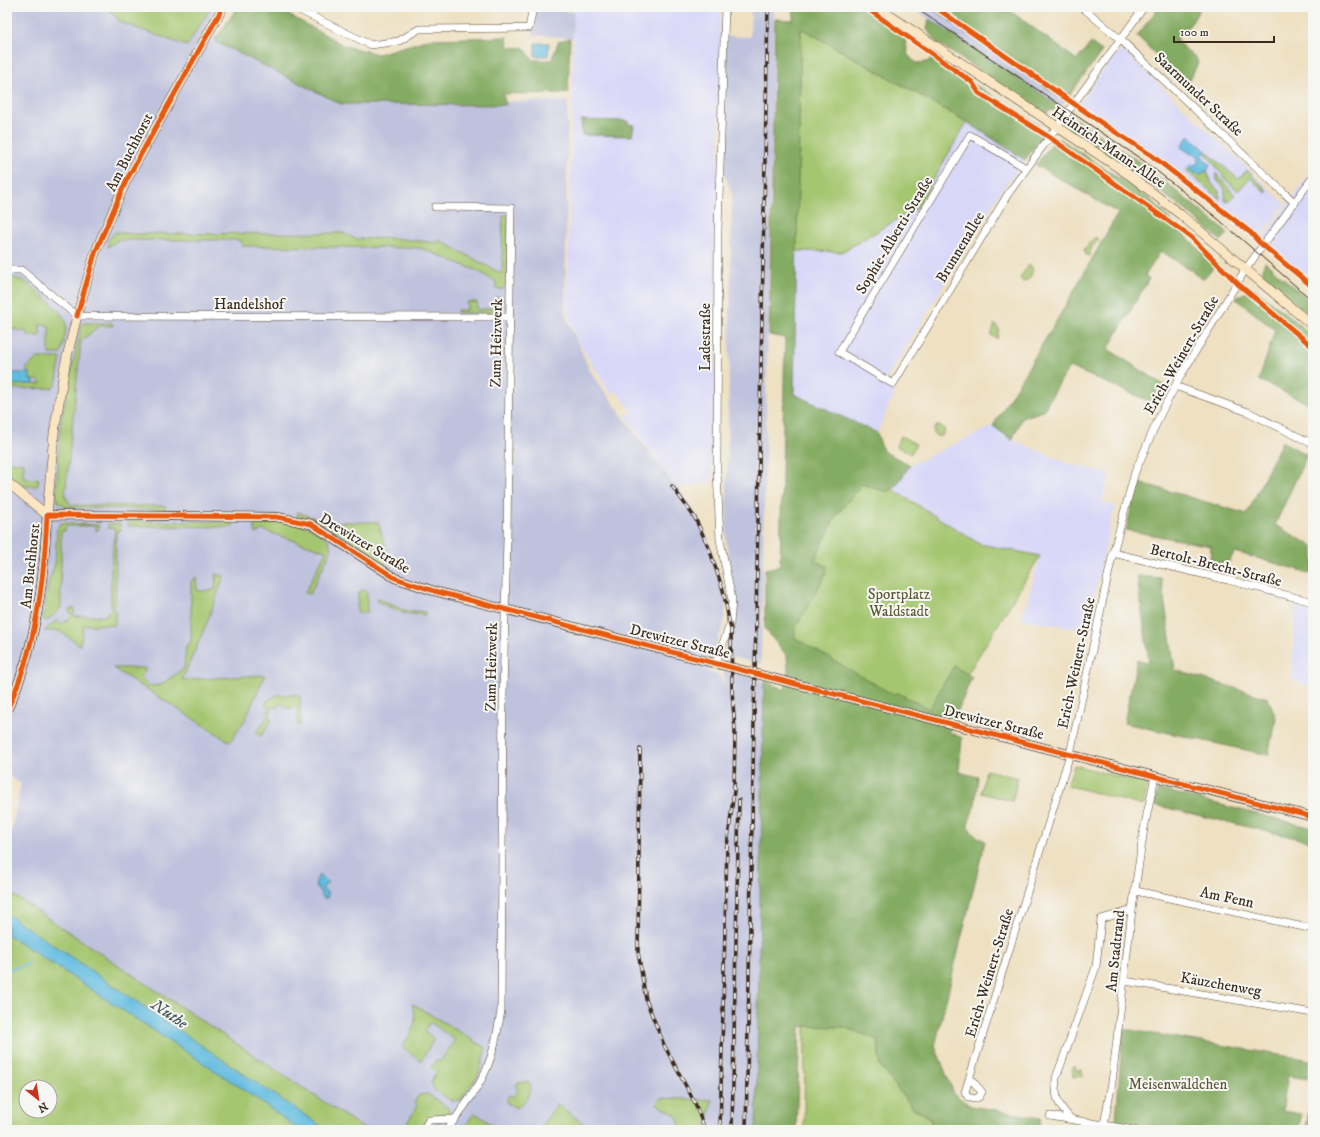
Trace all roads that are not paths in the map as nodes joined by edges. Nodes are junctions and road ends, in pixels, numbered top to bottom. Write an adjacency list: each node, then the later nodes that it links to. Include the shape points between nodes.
1 (223, 7): 16 (main road, Am Buchhorst, via 126,180 95,253)
2 (293, 7): 3 (street, via 371,45 399,41 419,29 529,28)
3 (533, 7)
4 (725, 7): 27 (street, Ladestraße, via 718,230 717,470 720,540 732,600 730,624)
5 (877, 7): 9 (main road, Heinrich-Mann-Allee)
6 (1082, 7): 8 (street, Saarmunder Straße)
7 (1144, 7): 8 (street, Brunnenallee)
8 (1121, 40): 9 (street, Brunnenallee); 12 (street, Saarmunder Straße)
9 (1055, 127): 10 (street, Brunnenallee); 14 (main road, Heinrich-Mann-Allee, via 1131,176)
10 (1026, 168): 19 (street, Brunnenallee, via 983,232); 19 (street, Sophie-Alberti-Straße, via 970,135 839,352)
11 (1313, 177): 12 (street, Erich-Weinert-Straße)
12 (1295, 203): 14 (street, Erich-Weinert-Straße)
13 (435, 207): 17 (street, Zum Heizwerk, via 511,208)
14 (1245, 270): 18 (main road, Heinrich-Mann-Allee); 20 (street, Erich-Weinert-Straße)
15 (7, 273): 16 (street, via 21,270)
16 (77, 316): 17 (street, Handelshof); 23 (main road, Am Buchhorst, via 65,365 54,433)
17 (509, 317): 26 (street, Zum Heizwerk)
18 (1313, 326)
19 (893, 384)
20 (1175, 386): 21 (street, via 1248,412); 24 (street, Erich-Weinert-Straße, via 1135,472)
21 (1313, 444)
22 (7, 482): 23 (main road)
23 (47, 515): 26 (street, Drewitzer Straße, via 264,516 300,521 311,524 396,578 440,593); 28 (street, Am Buchhorst, via 37,615 20,680)
24 (1113, 553): 25 (street, Bertolt-Brecht-Straße); 29 (street, Erich-Weinert-Straße)
25 (1313, 602)
26 (505, 609): 27 (street, Drewitzer Straße); 39 (street, Zum Heizwerk, via 501,1011 488,1066)
27 (716, 663): 29 (street, Drewitzer Straße)
28 (7, 710)
29 (1070, 754): 30 (street, Drewitzer Straße); 37 (street, Erich-Weinert-Straße)
30 (1155, 776): 31 (street, Drewitzer Straße); 32 (street, Am Stadtrand, via 1144,829)
31 (1313, 817)
32 (1136, 891): 33 (street, Am Stadtrand); 34 (street, Am Fenn)
33 (1132, 910): 35 (street, Am Stadtrand); 40 (street, via 1101,919 1096,967 1056,1078 1056,1097 1061,1108)
34 (1313, 929)
35 (1125, 981): 36 (street, Käuzchenweg); 41 (street, Am Stadtrand)
36 (1313, 1013)
37 (970, 1078)
38 (1050, 1116): 40 (street)
39 (455, 1119): 42 (street, via 430,1120); 43 (street, Zum Heizwerk)
40 (1071, 1119): 41 (street)
41 (1104, 1128): 44 (street)
42 (422, 1130)
43 (447, 1130)
44 (1134, 1130)

